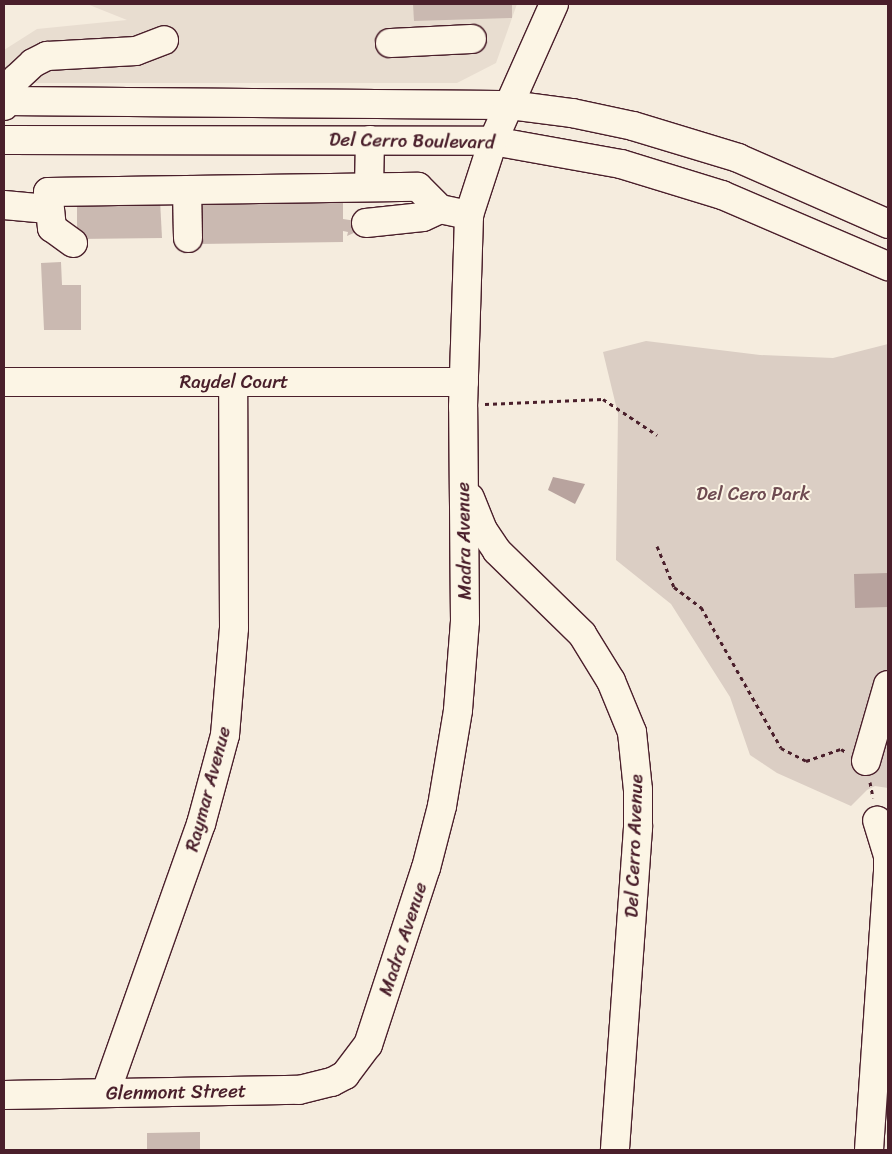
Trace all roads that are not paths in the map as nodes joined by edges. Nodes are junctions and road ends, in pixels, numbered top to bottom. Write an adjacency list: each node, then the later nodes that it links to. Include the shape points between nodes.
1 (554, 4): 6 (street, Madra Avenue)
2 (472, 39): 4 (street)
3 (164, 40): 5 (street, via 136,51 47,56 33,62 16,79)
4 (390, 43)
5 (4, 103): 6 (street, Del Cerro Boulevard)
6 (510, 105): 9 (street, Madra Avenue); 17 (street, Del Cerro Boulevard, via 572,113 686,140 780,174)
7 (4, 140): 8 (street, Del Cerro Boulevard)
8 (370, 140): 9 (street, Del Cerro Boulevard); 10 (street)
9 (493, 141): 15 (street, Madra Avenue); 20 (street, Del Cerro Boulevard, via 621,164 722,195)
10 (369, 187): 11 (street); 14 (street, via 418,186)
11 (187, 190): 13 (street, via 48,192); 18 (street)
12 (4, 205): 13 (street)
13 (48, 209): 19 (street, via 52,228)
14 (440, 209): 15 (street); 16 (street, via 423,217)
15 (469, 215): 24 (street, Madra Avenue)
16 (366, 223)
17 (888, 224)
18 (188, 238)
19 (73, 243)
20 (888, 266)
21 (4, 374): 22 (street)
22 (4, 382): 23 (street, Raydel Court); 25 (street)
23 (233, 382): 24 (street, Raydel Court); 31 (street, Raymar Avenue, via 234,628 226,735 201,824)
24 (464, 382): 26 (street, Madra Avenue)
25 (4, 403)
26 (463, 477): 30 (street, Madra Avenue, via 465,621 458,710 442,806 426,868 368,1045); 33 (street, Del Cerro Avenue, via 483,530 513,568 582,634 611,681 632,732 638,828)
27 (888, 685): 28 (street)
28 (866, 761)
29 (877, 821): 34 (street, via 888,856 888,871)
30 (345, 1075): 31 (street, Glenmont Street, via 325,1085 299,1090)
31 (106, 1092): 32 (street, Glenmont Street)
32 (4, 1096)
33 (615, 1150)
34 (870, 1150)

